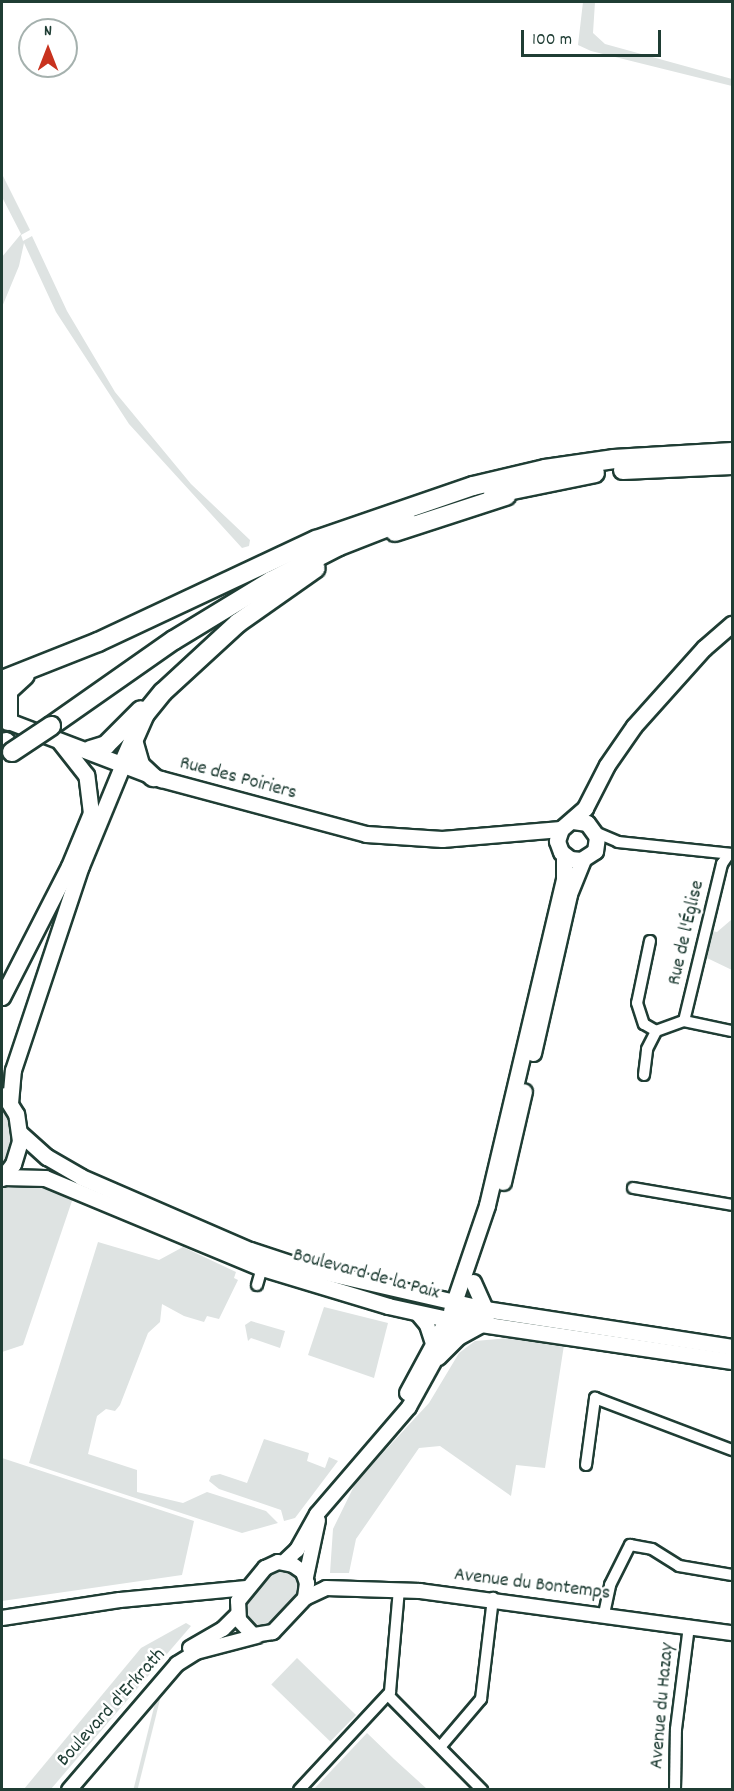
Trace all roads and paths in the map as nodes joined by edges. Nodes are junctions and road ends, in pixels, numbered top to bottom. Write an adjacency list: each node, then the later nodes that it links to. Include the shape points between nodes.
1 (732, 452): 3 (highway, via 614,459 545,469 473,486)
2 (724, 465): 7 (highway, via 587,480 510,495 378,538 316,568 238,622); 10 (highway, via 606,471 541,483 409,519 339,546 271,580 174,640)
3 (379, 517): 5 (highway, via 316,540); 10 (highway, via 296,555 198,610)
4 (732, 624): 8 (main road, via 704,648)
5 (42, 665): 6 (highway); 9 (highway, via 8,691)
6 (2, 680)
7 (163, 692): 11 (highway, via 145,714); 13 (highway, via 106,745)
8 (656, 701): 17 (main road, via 607,765 585,808); 18 (main road, via 597,803)
9 (5, 720): 10 (main road, Rue des Poiriers)
10 (51, 729): 12 (highway, bridge); 13 (main road, Rue des Poiriers); 26 (main road, via 86,775 91,813 69,866)
11 (133, 740): 14 (highway); 15 (highway, via 140,765)
12 (5, 749)
13 (90, 750): 14 (main road, Rue des Poiriers)
14 (123, 764): 15 (main road, Rue des Poiriers); 16 (main road)
15 (153, 777): 16 (main road, via 126,782); 19 (main road, Rue des Poiriers, via 366,834)
16 (106, 806): 31 (main road, via 81,866)
17 (567, 825): 18 (main road); 19 (main road); 22 (main road)
18 (594, 830): 20 (street); 21 (main road)
19 (473, 838): 22 (main road, via 538,842)
20 (618, 842): 21 (street); 23 (street)
21 (596, 848): 24 (main road)
22 (562, 852): 24 (main road); 37 (main road, via 564,879)
23 (730, 854): 27 (street, Rue de l'Église, via 722,864)
24 (583, 860): 37 (main road, via 569,894 503,1181)
25 (650, 941): 28 (street, via 637,1003 644,1024)
26 (2, 997)
27 (684, 1021): 28 (street); 29 (street)
28 (657, 1031): 30 (street, via 647,1049)
29 (732, 1031)
30 (644, 1075)
31 (6, 1098): 32 (main road)
32 (20, 1133): 33 (main road, via 16,1156); 39 (main road, via 47,1158 81,1177 250,1250 332,1276)
33 (2, 1177): 36 (main road, Boulevard de la Paix, via 35,1176 55,1181)
34 (633, 1188): 35 (street)
35 (732, 1205)
36 (262, 1268): 38 (street); 40 (main road, Boulevard de la Paix)
37 (469, 1279): 39 (main road); 41 (main road); 43 (main road)
38 (256, 1285)
39 (430, 1298): 41 (main road)
40 (413, 1312): 41 (main road); 45 (street, via 427,1325)
41 (456, 1312): 42 (street); 43 (main road, Boulevard de la Paix); 45 (street)
42 (501, 1312): 43 (main road, Boulevard de la Paix); 44 (main road, Boulevard de la Paix)
43 (483, 1316): 45 (main road); 46 (main road, Boulevard de la Paix)
44 (732, 1347)
45 (436, 1351): 49 (street, via 409,1407)
46 (732, 1361)
47 (732, 1450): 48 (street, via 595,1398)
48 (586, 1465)
49 (325, 1503): 50 (street, via 297,1550); 52 (street)
50 (284, 1562): 52 (street, via 297,1567); 53 (street, via 267,1566)
51 (732, 1575): 60 (street, via 679,1566 652,1549 630,1545 610,1585)
52 (306, 1577): 54 (street, Avenue du Bontemps); 57 (street)
53 (246, 1588): 56 (street); 59 (street)
54 (326, 1588): 55 (street, Avenue du Bontemps); 57 (street, Avenue du Bontemps)
55 (399, 1590): 58 (street, Avenue du Bontemps); 66 (street, via 394,1675)
56 (218, 1591): 59 (street, via 230,1597); 61 (street, via 120,1600)
57 (305, 1598): 64 (street, via 273,1632)
58 (493, 1598): 60 (street, Avenue du Bontemps); 67 (street, via 482,1699)
59 (237, 1611): 64 (street, via 245,1628); 65 (street, via 223,1629 192,1647)
60 (604, 1614): 62 (street, Avenue du Bontemps)
61 (2, 1618)
62 (689, 1626): 63 (street, Avenue du Bontemps); 71 (street, Avenue du Hazay, via 676,1729)
63 (732, 1633)
64 (257, 1636): 65 (street, Boulevard d'Erkrath, via 196,1652)
65 (177, 1664): 68 (street, Boulevard d'Erkrath)
66 (388, 1695): 67 (street); 69 (street)
67 (441, 1746): 70 (street)
68 (69, 1790)
69 (299, 1790)
70 (482, 1790)
71 (675, 1790)

